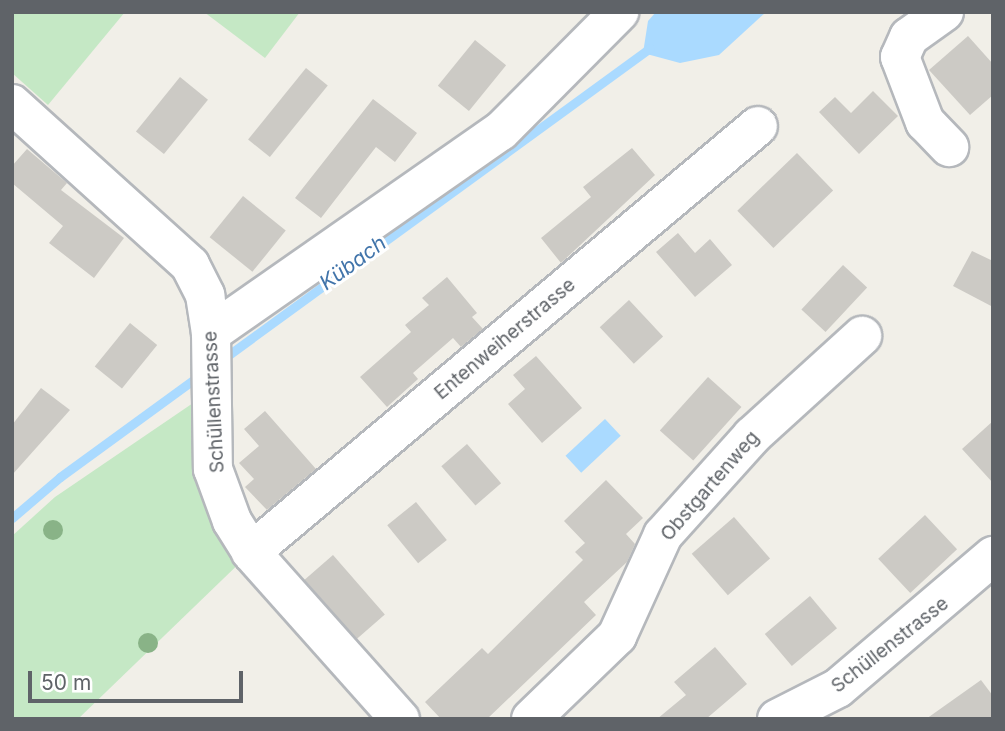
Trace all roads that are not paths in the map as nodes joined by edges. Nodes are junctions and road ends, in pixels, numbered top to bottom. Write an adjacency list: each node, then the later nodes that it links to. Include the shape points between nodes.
1 (620, 12): 7 (street, via 501,131)
2 (944, 12): 5 (street, via 909,37 900,57 925,122)
3 (12, 104): 7 (street, Schüllenstrasse, via 190,265 205,295)
4 (758, 125): 8 (street, Entenweiherstrasse)
5 (949, 147)
6 (862, 336): 11 (street, Obstgartenweg, via 752,436 663,535 617,636)
7 (212, 354): 8 (street, Schüllenstrasse, via 213,469 232,521)
8 (251, 552): 10 (street, Schüllenstrasse)
9 (993, 556): 12 (street, Schüllenstrasse, via 838,688)
10 (400, 719)
11 (531, 719)
12 (777, 719)

